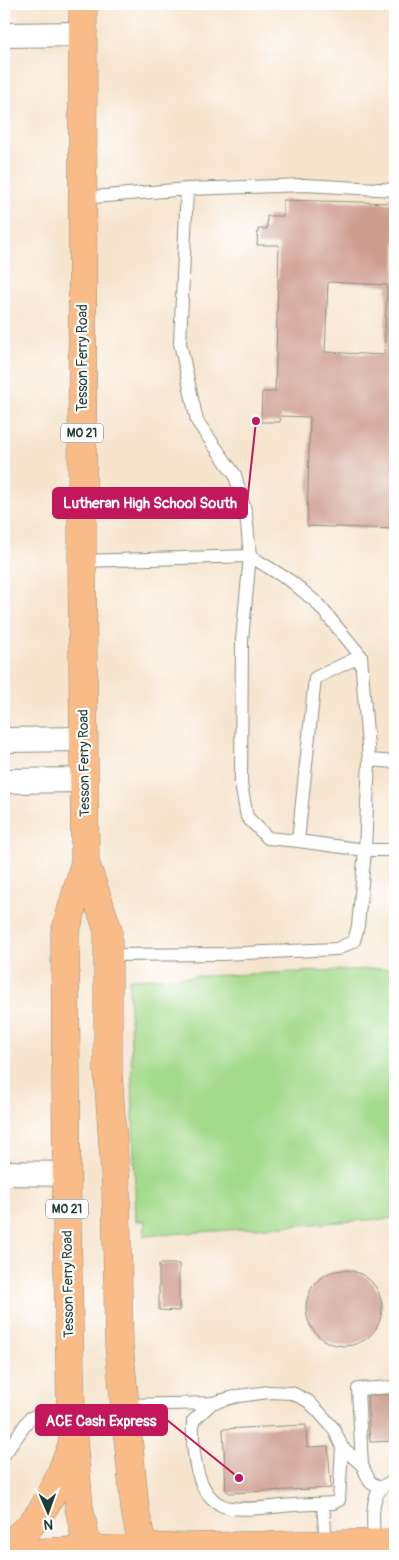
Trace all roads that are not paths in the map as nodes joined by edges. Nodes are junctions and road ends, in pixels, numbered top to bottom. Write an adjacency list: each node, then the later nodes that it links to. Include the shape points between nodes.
1 (83, 4): 2 (main road, Tesson Ferry Road / MO 21)
2 (83, 34): 3 (street); 6 (main road, Tesson Ferry Road / MO 21)
3 (4, 35)
4 (187, 189): 5 (lane, via 305,185); 6 (lane); 7 (lane, via 180,343 197,421 235,475 246,514)
5 (395, 190)
6 (82, 198): 8 (main road, Tesson Ferry Road / MO 21)
7 (250, 556): 8 (lane); 9 (lane, via 292,582 317,603); 16 (lane, via 242,640 242,792 247,817 268,838)
8 (82, 561): 10 (main road, Tesson Ferry Road / MO 21)
9 (362, 656): 12 (lane); 16 (lane, via 316,678)
10 (84, 739): 11 (street); 14 (main road, Tesson Ferry Road / MO 21)
11 (4, 740)
12 (369, 760): 13 (lane); 17 (lane)
13 (395, 762)
14 (84, 780): 15 (street); 19 (main road, Tesson Ferry Road / MO 21)
15 (4, 781)
16 (298, 841): 17 (lane)
17 (366, 850): 18 (lane); 20 (lane, via 354,941 337,949)
18 (395, 850)
19 (85, 862): 20 (main road, Tesson Ferry Road / MO 21, via 108,930); 22 (main road, Tesson Ferry Road / MO 21, via 65,933)
20 (108, 955): 25 (main road, Tesson Ferry Road / MO 21, via 108,1072 116,1187 119,1345)
21 (4, 1173): 22 (street)
22 (67, 1174): 26 (main road, Tesson Ferry Road / MO 21)
23 (395, 1387): 30 (lane, via 358,1389)
24 (212, 1402): 25 (lane); 28 (lane, via 269,1392 292,1393 308,1401 319,1412 334,1429); 33 (lane, via 193,1421 192,1444 195,1464 206,1492 221,1506 242,1509)
25 (125, 1405): 37 (main road, Tesson Ferry Road / MO 21)
26 (71, 1417): 27 (main road, Tesson Ferry Road / MO 21); 29 (lane, via 40,1414 30,1418)
27 (72, 1445): 36 (main road, via 45,1506 33,1523); 38 (main road, Tesson Ferry Road / MO 21)
28 (342, 1447): 30 (lane); 33 (lane, via 339,1500)
29 (4, 1455)
30 (362, 1465): 32 (lane, via 370,1482)
31 (395, 1481): 32 (lane)
32 (380, 1490): 34 (lane, via 373,1503)
33 (323, 1504): 35 (lane)
34 (385, 1543): 35 (main road)
35 (326, 1544): 37 (main road)
36 (4, 1548)
37 (142, 1552): 38 (main road)
38 (88, 1553): 39 (main road)
39 (4, 1554)

